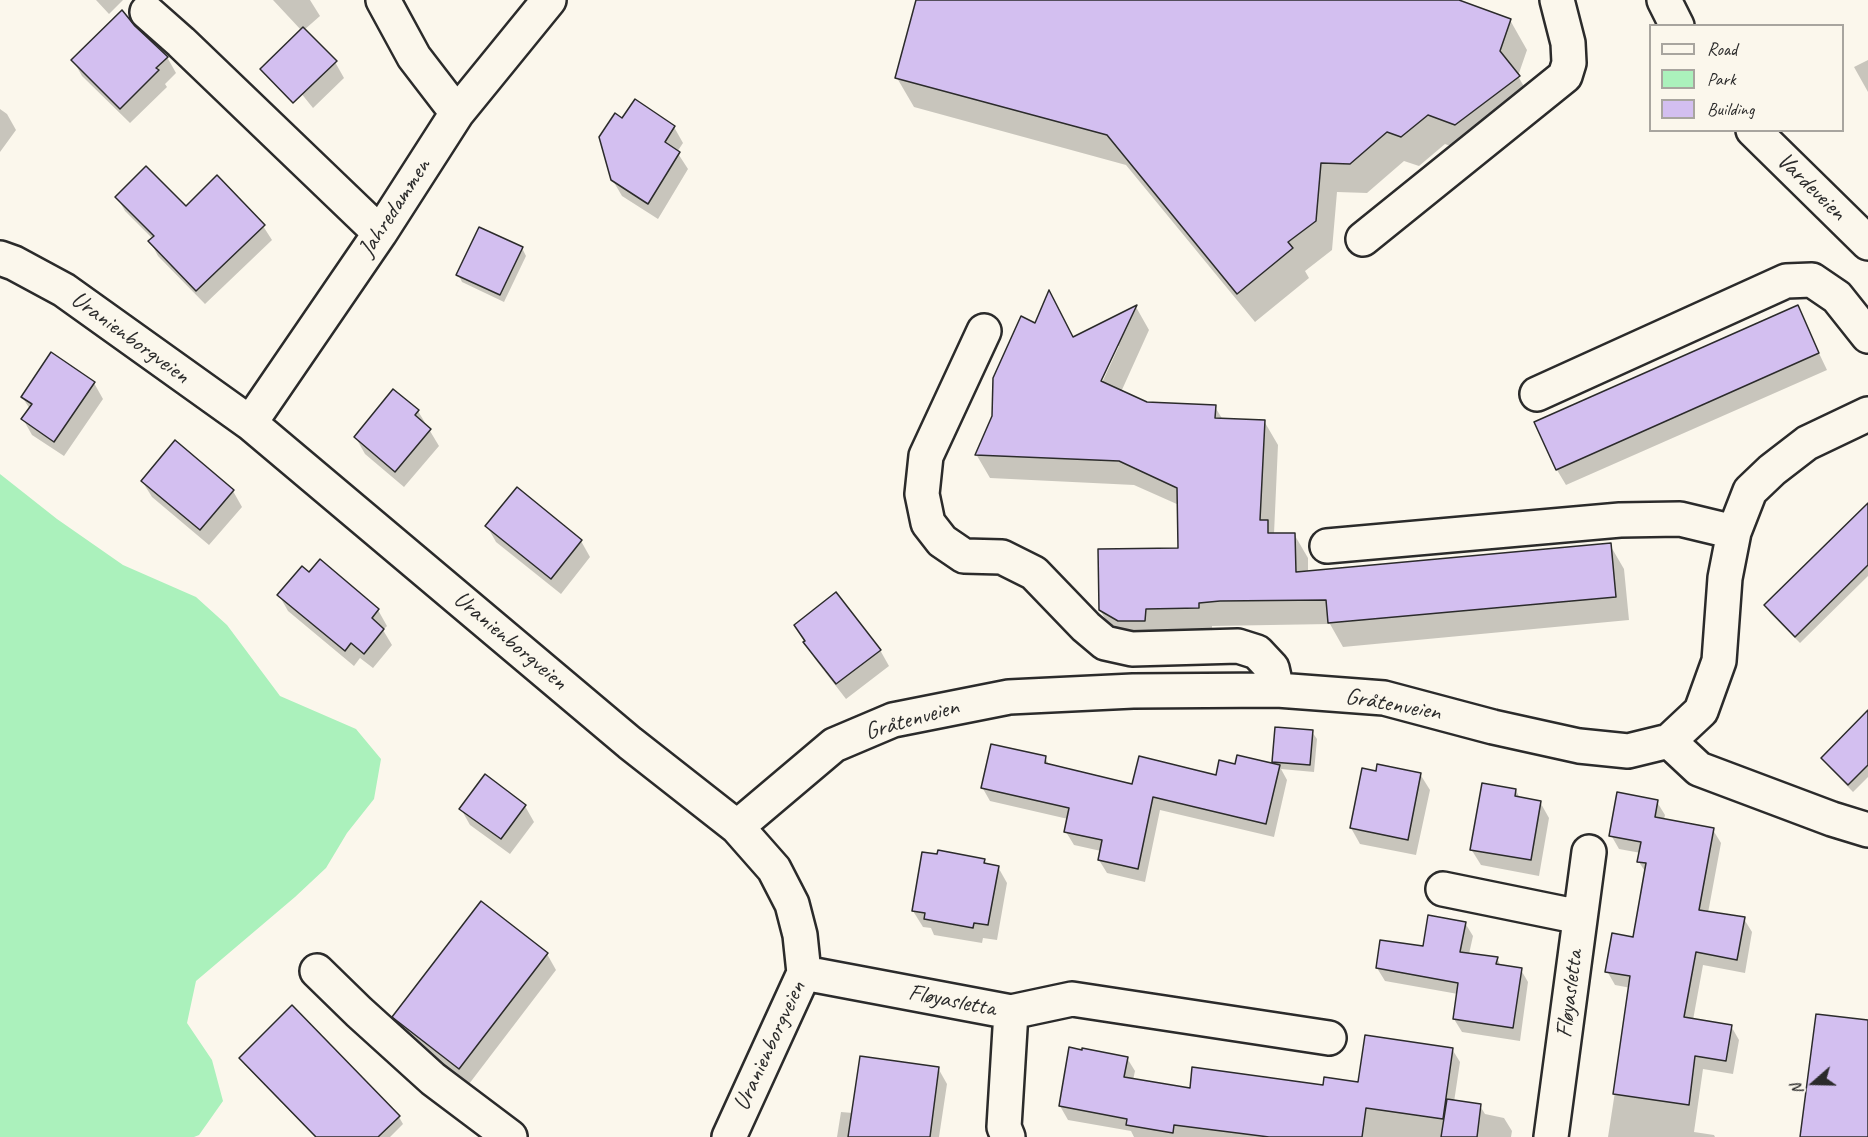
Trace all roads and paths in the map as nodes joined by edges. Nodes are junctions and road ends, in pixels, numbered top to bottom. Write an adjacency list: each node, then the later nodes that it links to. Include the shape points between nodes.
1 (383, 0): 7 (street, via 414,57)
2 (549, 0): 7 (street, Jahredammen)
3 (1557, 0): 10 (street, via 1568,43 1565,76)
4 (1665, 0): 6 (street)
5 (147, 12): 9 (street)
6 (1676, 24)
7 (457, 114): 9 (street, Jahredammen)
8 (1755, 132): 11 (street, Vardeveien)
9 (380, 233): 17 (street, Jahredammen)
10 (1363, 239)
11 (1868, 243)
12 (0, 258): 17 (street, Uranienborgveien, via 63,290)
13 (984, 331): 20 (street, via 926,456 922,494 928,523 942,541 964,556 1002,557 1034,573 1106,643 1132,649 1238,646 1257,652 1272,668)
14 (1868, 336): 15 (street, via 1837,297 1812,280 1786,281)
15 (1537, 394)
16 (1868, 414): 18 (street, Gråtenveien, via 1807,443 1772,470 1750,491)
17 (250, 423): 22 (street, Uranienborgveien, via 630,743)
18 (1734, 532): 19 (street, via 1680,519 1620,520); 21 (street, Gråtenveien, via 1725,578 1719,661 1701,711)
19 (1327, 546)
20 (1277, 690): 21 (street, Gråtenveien, via 1384,698 1580,746 1628,751); 22 (street, Gråtenveien, via 1009,696 892,720 834,745)
21 (1669, 741): 23 (street, via 1699,770)
22 (738, 827): 28 (street, Uranienborgveien, via 774,869 792,904)
23 (1868, 830)
24 (1590, 852): 26 (street, Fløyasletta)
25 (1443, 889): 26 (street)
26 (1580, 917): 34 (street, Fløyasletta)
27 (316, 971): 31 (street, via 433,1079)
28 (804, 973): 29 (street, Fløyasletta); 32 (street, Uranienborgveien)
29 (1011, 1012): 30 (street, via 1072,999); 33 (street, Fløyasletta, via 1004,1127)
30 (1329, 1038)
31 (510, 1137)
32 (729, 1137)
33 (1008, 1137)
34 (1551, 1137)

